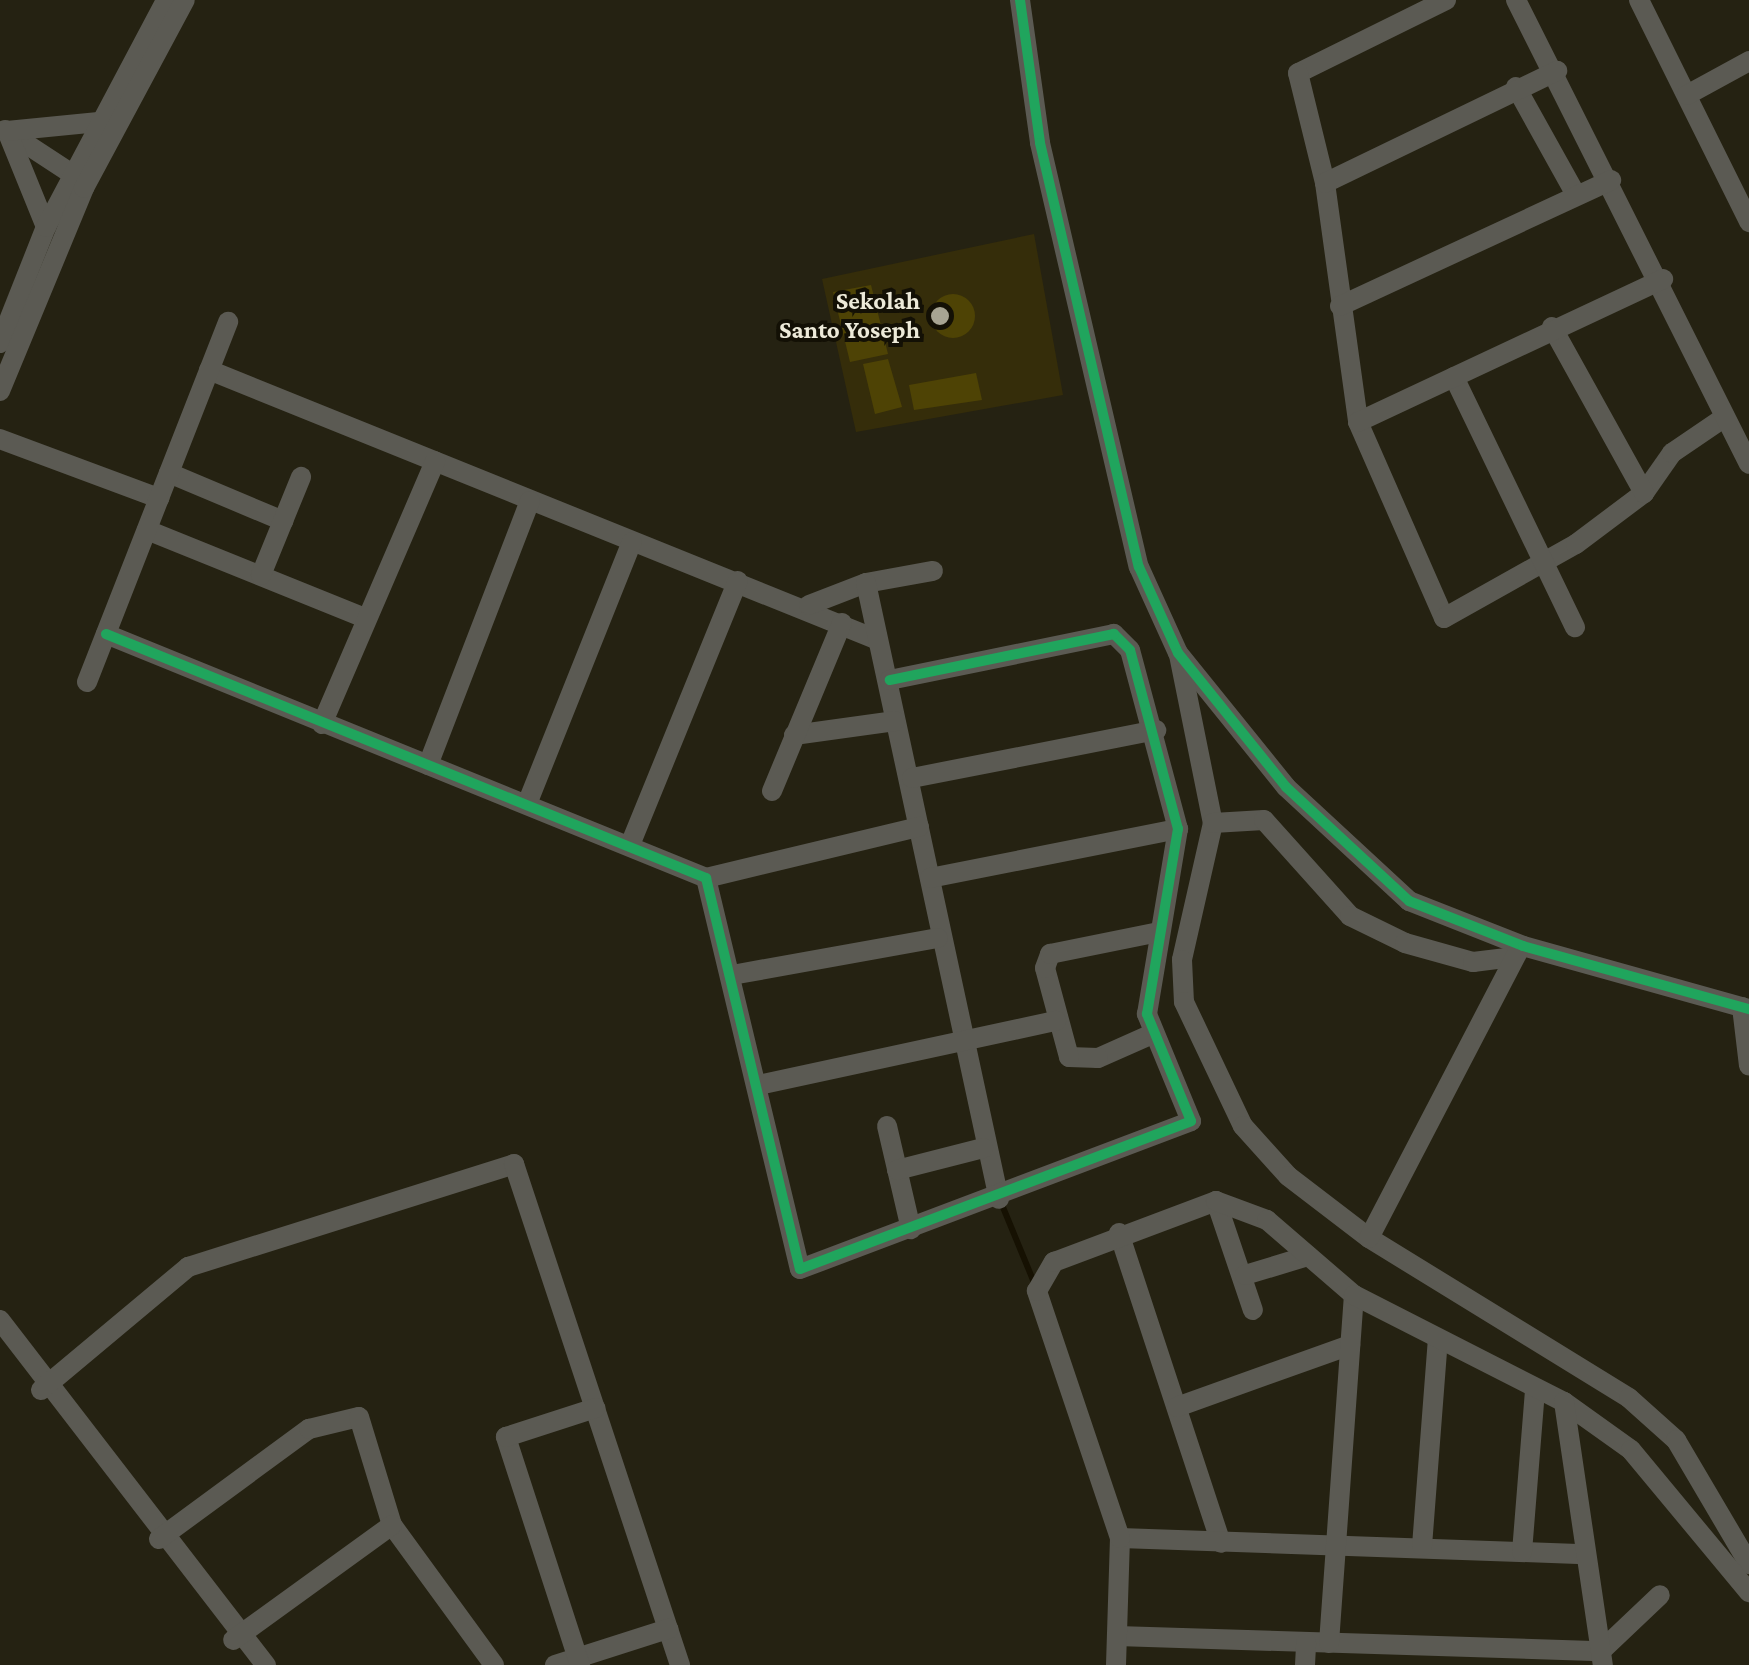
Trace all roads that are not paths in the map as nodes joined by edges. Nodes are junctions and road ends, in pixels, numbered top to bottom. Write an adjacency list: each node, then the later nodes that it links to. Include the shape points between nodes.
1 (166, 0): 11 (street)
2 (186, 0): 13 (street)
3 (1020, 0): 52 (street, via 1040,143 1139,566)
4 (1446, 0): 16 (street, via 1298,73)
5 (1516, 0): 8 (street)
6 (1642, 1): 10 (street)
7 (1749, 61): 10 (street)
8 (1557, 71): 9 (street); 14 (street)
9 (1516, 87): 16 (street); 17 (street)
10 (1687, 95): 15 (street)
11 (100, 122): 12 (street); 13 (street)
12 (3, 129): 13 (street); 19 (street)
13 (79, 179): 19 (street); 27 (street)
14 (1611, 180): 17 (street); 20 (street)
15 (1740, 182): 18 (street)
16 (1325, 183): 21 (street)
17 (1576, 196): 21 (street)
18 (1749, 222)
19 (46, 227): 24 (street)
20 (1663, 280): 23 (street); 28 (street)
21 (1340, 306): 29 (street)
22 (228, 322): 25 (street)
23 (1552, 328): 26 (street); 35 (street)
24 (0, 343)
25 (210, 370): 31 (street); 33 (street)
26 (1454, 376): 29 (street); 41 (street)
27 (0, 391)
28 (1725, 417): 32 (street); 35 (street, via 1672,453)
29 (1358, 422): 41 (street, via 1444,618)
30 (0, 439): 36 (street)
31 (435, 461): 37 (street); 47 (street)
32 (1749, 464)
33 (169, 473): 36 (street); 38 (street)
34 (302, 478): 38 (street)
35 (1644, 493): 41 (street)
36 (159, 498): 39 (street)
37 (530, 501): 40 (street); 59 (street)
38 (283, 521): 43 (street)
39 (147, 530): 43 (street); 50 (street)
40 (632, 542): 44 (street); 62 (street)
41 (1546, 562): 49 (street)
42 (933, 570): 45 (street)
43 (261, 574): 47 (street)
44 (738, 581): 46 (street); 66 (street)
45 (866, 583): 46 (street); 51 (street)
46 (809, 605): 48 (street)
47 (367, 619): 56 (street)
48 (842, 623): 51 (street); 58 (street)
49 (1575, 627)
50 (106, 634): 54 (street); 56 (street)
51 (875, 639): 53 (street)
52 (1178, 653): 63 (street); 71 (street, via 1372,876 1409,901)
53 (890, 680): 55 (street); 57 (street, via 1114,634 1138,664)
54 (87, 682)
55 (894, 722): 58 (street); 60 (street)
56 (322, 724): 59 (street)
57 (1156, 730): 60 (street); 65 (street)
58 (794, 735): 61 (street)
59 (428, 765): 62 (street)
60 (912, 778): 64 (street)
61 (772, 792)
62 (527, 804): 66 (street)
63 (1213, 823): 71 (street, via 1264,820 1350,916 1405,943 1473,962); 86 (street, via 1182,960 1191,1032 1262,1149)
64 (919, 828): 67 (street); 68 (street)
65 (1178, 828): 68 (street); 69 (street)
66 (630, 845): 67 (street)
67 (706, 878): 72 (street)
68 (930, 878): 70 (street)
69 (1154, 934): 74 (street, via 1050,954); 75 (street)
70 (938, 938): 72 (street); 76 (street)
71 (1518, 952): 73 (street); 86 (street)
72 (732, 975): 78 (street)
73 (1746, 1008): 77 (street)
74 (1056, 1021): 75 (street, via 1062,1045 1080,1062); 76 (street)
75 (1150, 1035): 82 (street, via 1189,1125)
76 (964, 1042): 78 (street); 80 (street)
77 (1749, 1066)
78 (759, 1085): 84 (street, via 800,1269)
79 (887, 1126): 81 (street)
80 (983, 1148): 81 (street); 82 (street)
81 (898, 1170): 84 (street)
82 (999, 1199): 84 (street)
83 (1216, 1200): 85 (street); 87 (street, via 1267,1220); 88 (street)
84 (911, 1230)
85 (1119, 1233): 98 (street); 102 (street, via 1054,1262 1037,1291)
86 (1369, 1238): 108 (street, via 1629,1398 1676,1440)
87 (1308, 1256): 88 (street); 89 (street)
88 (1244, 1275): 90 (street)
89 (1354, 1295): 93 (street); 94 (street)
90 (1254, 1310)
91 (0, 1320): 95 (street)
92 (0, 1338): 95 (street)
93 (1438, 1339): 96 (street); 105 (street)
94 (1350, 1345): 98 (street); 104 (street)
95 (46, 1387): 99 (street, via 188,1268 514,1164); 101 (street)
96 (1534, 1391): 97 (street); 106 (street)
97 (1564, 1402): 107 (street); 109 (street, via 1631,1450)
98 (1178, 1407): 103 (street)
99 (595, 1408): 113 (street); 120 (street, via 506,1437)
100 (392, 1525): 101 (street, via 359,1417 309,1429); 114 (street); 123 (street)
101 (164, 1535): 114 (street)
102 (1120, 1538): 103 (street); 115 (street)
103 (1221, 1543): 104 (street)
104 (1333, 1546): 105 (street); 117 (street)
105 (1422, 1546): 106 (street)
106 (1522, 1552): 107 (street)
107 (1585, 1554): 111 (street)
108 (1749, 1564)
109 (1749, 1592)
110 (1660, 1595): 112 (street)
111 (1593, 1597): 112 (street); 119 (street)
112 (1629, 1621): 119 (street)
113 (668, 1630): 120 (street); 125 (street)
114 (238, 1636): 121 (street); 122 (street)
115 (1117, 1636): 116 (street); 126 (street)
116 (1306, 1643): 117 (street); 127 (street)
117 (1329, 1643): 118 (street)
118 (1359, 1656): 119 (street)
119 (1602, 1658)
120 (579, 1662): 124 (street)
121 (250, 1665)
122 (266, 1665)
123 (494, 1665)
124 (555, 1665)
125 (680, 1665)
126 (1116, 1665)
127 (1305, 1665)

